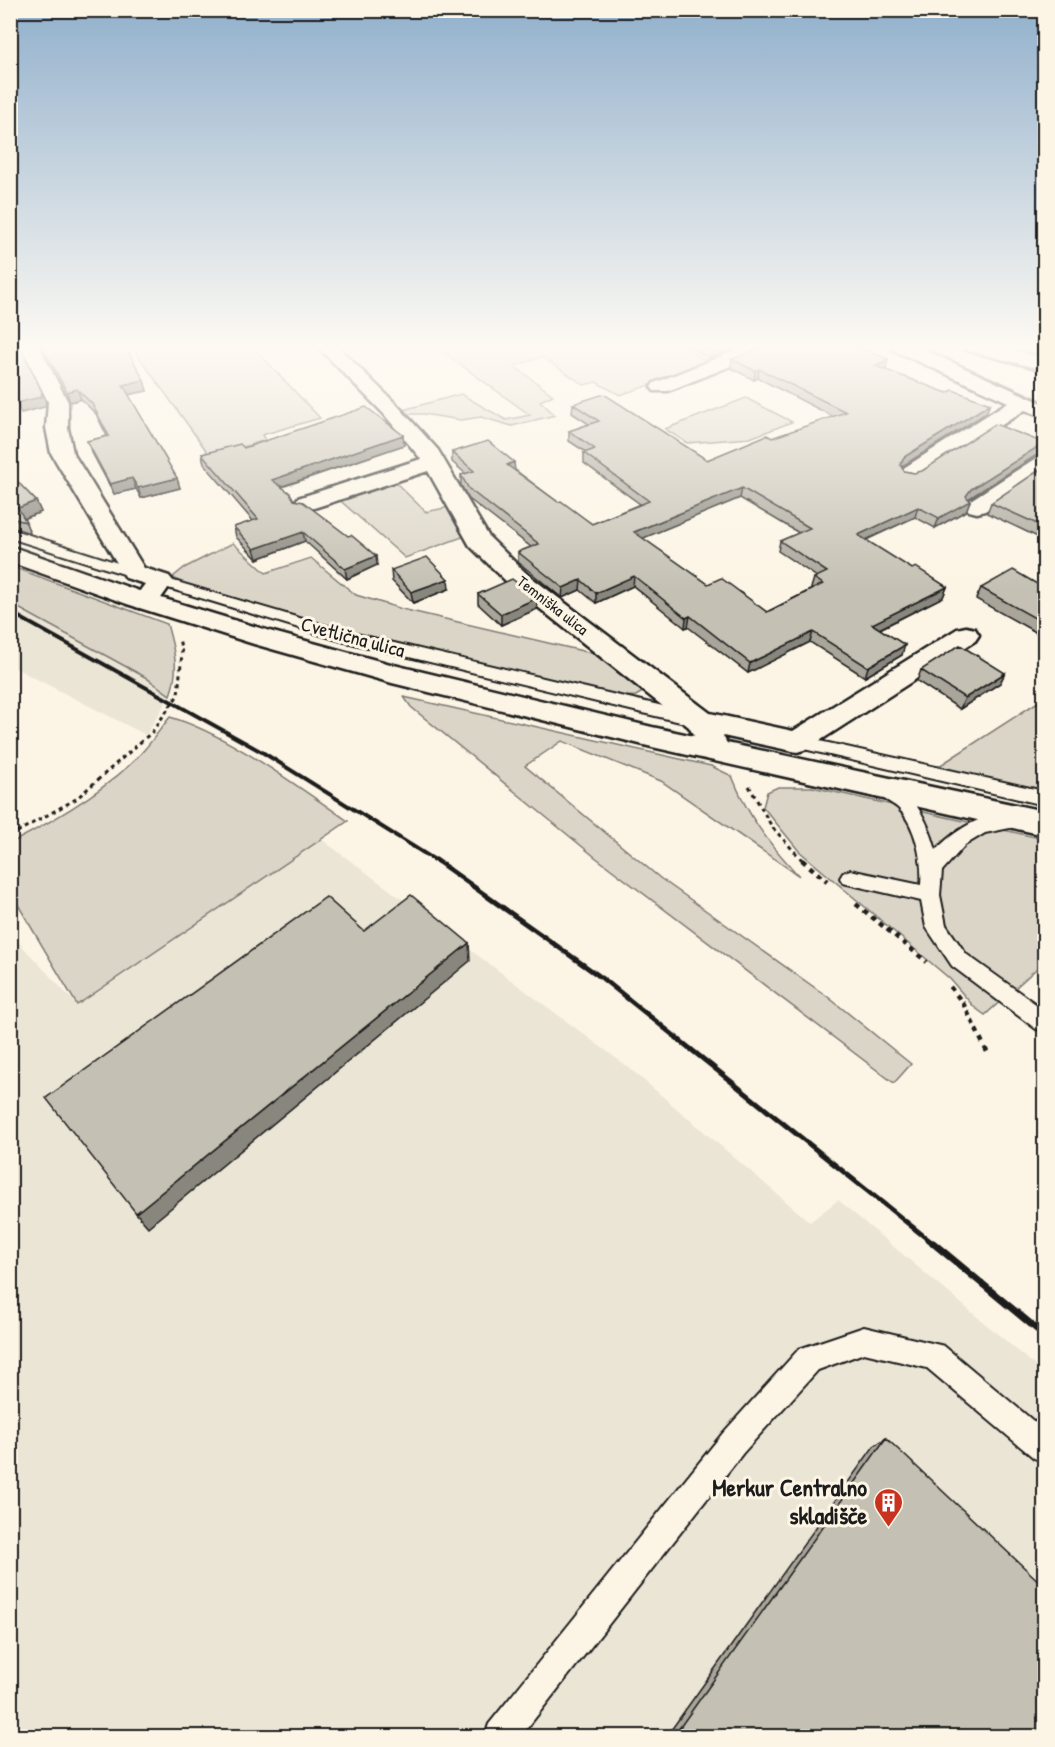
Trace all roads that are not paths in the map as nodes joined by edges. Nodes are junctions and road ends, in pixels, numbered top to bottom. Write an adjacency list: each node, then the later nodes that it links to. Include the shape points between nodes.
1 (57, 428): 11 (street, via 62,453)
2 (406, 428): 4 (street, Temniška ulica)
3 (983, 428): 6 (street)
4 (433, 462): 7 (street); 14 (street, Temniška ulica, via 479,541 518,579)
5 (1044, 463): 8 (street)
6 (910, 474)
7 (306, 503)
8 (977, 506)
9 (10, 533): 11 (lane, Cvetlična ulica)
10 (10, 553): 12 (street, via 94,585)
11 (135, 573): 12 (street, Cvetlična ulica)
12 (152, 591): 14 (lane, Cvetlična ulica); 16 (street, via 173,610 288,647 393,676)
13 (966, 635): 15 (street)
14 (701, 721): 15 (street); 16 (street)
15 (796, 742): 18 (lane)
16 (715, 749): 17 (street)
17 (878, 786): 18 (street); 19 (lane, via 905,804 916,819)
18 (1039, 814): 19 (lane, via 969,830 947,848)
19 (932, 870): 21 (lane)
20 (850, 878): 21 (lane)
21 (930, 895): 22 (lane, via 936,927 959,960)
22 (1043, 1018)
23 (1044, 1448): 24 (lane, via 934,1356 864,1340 809,1359 733,1443)
24 (501, 1737)

